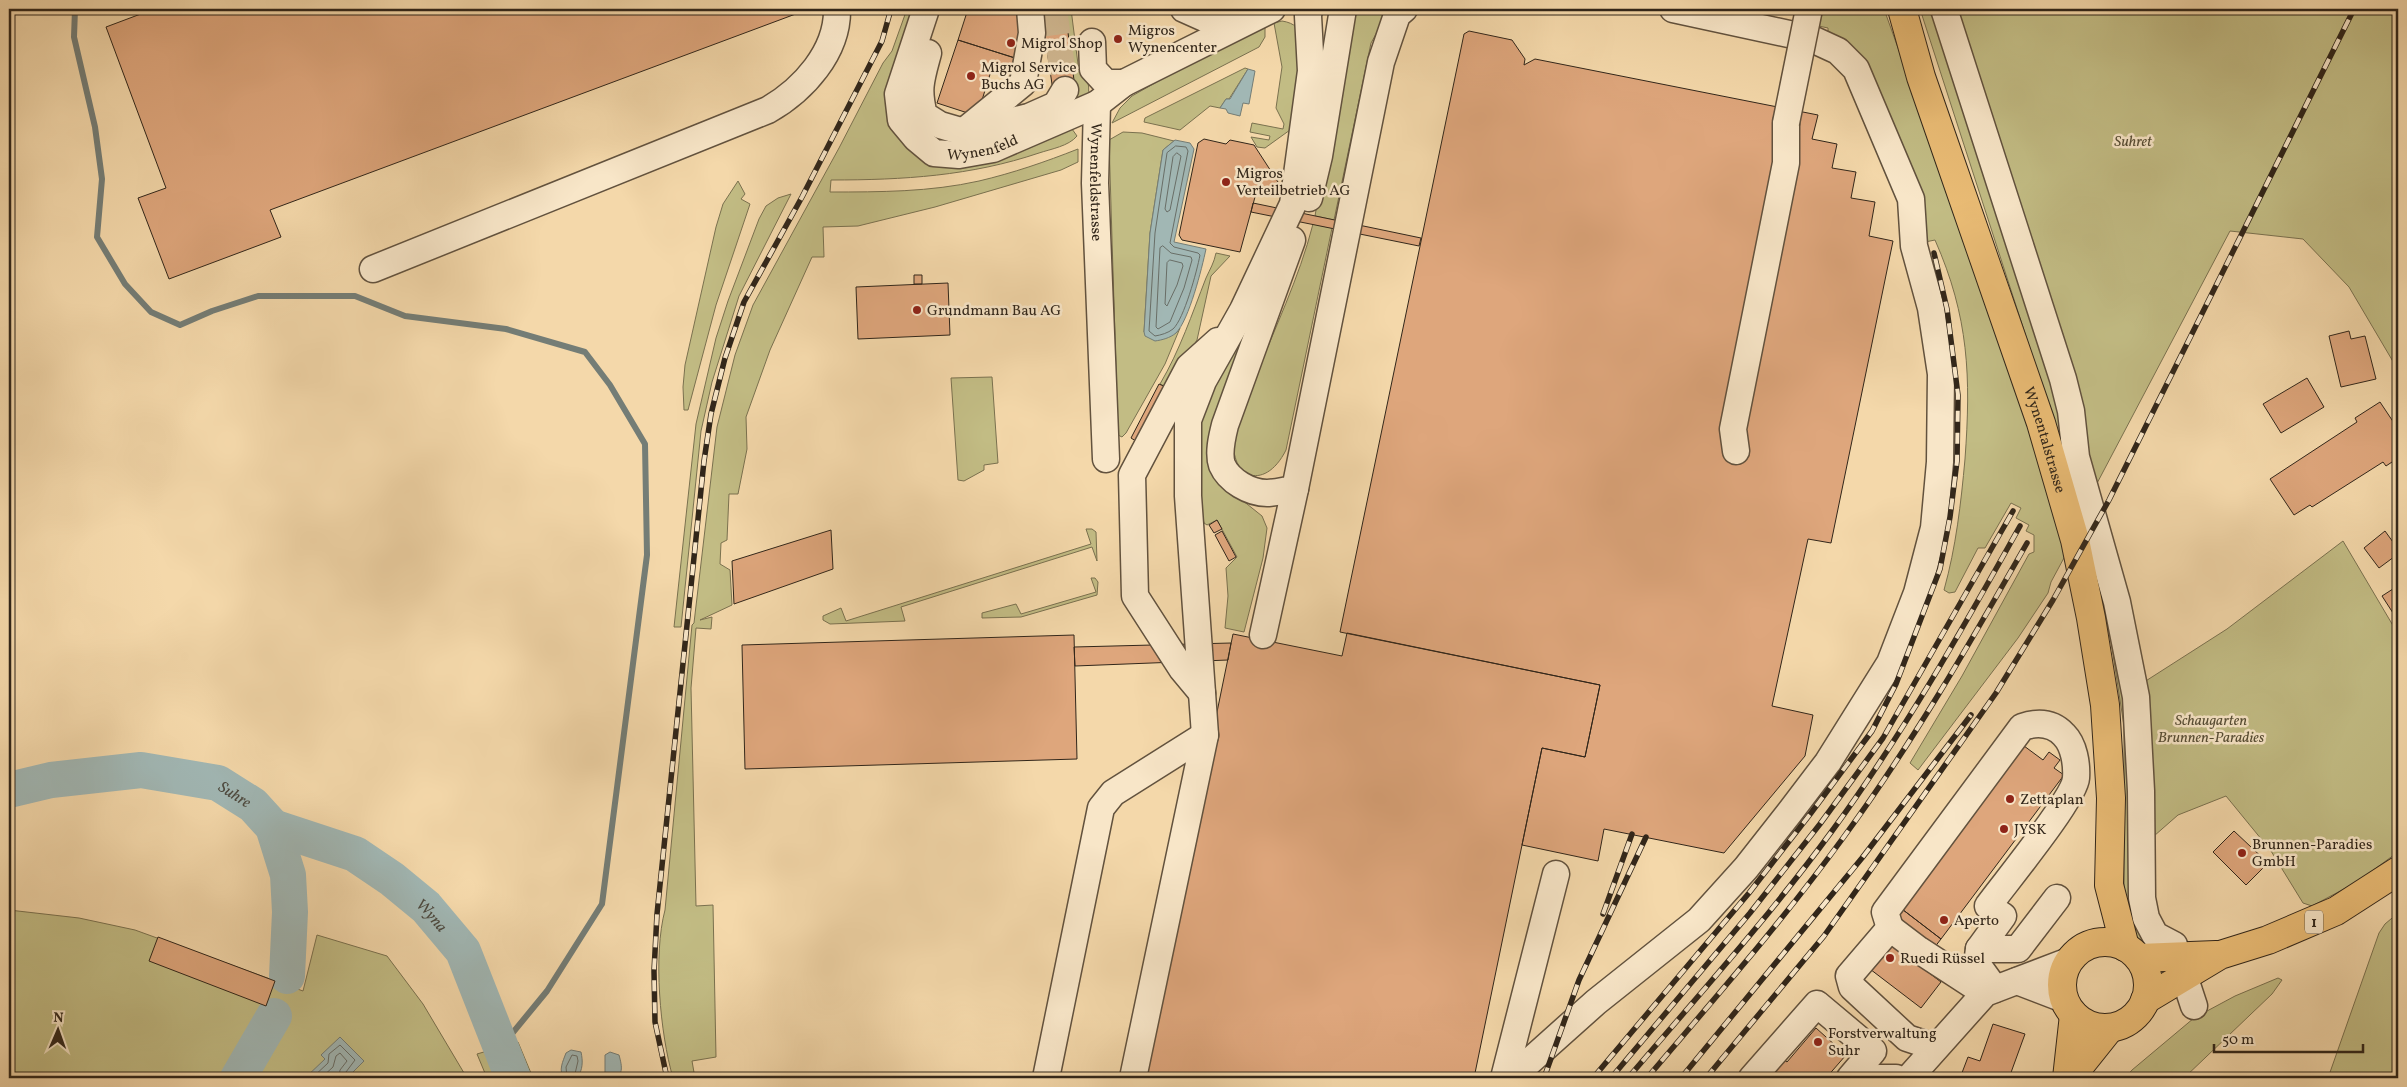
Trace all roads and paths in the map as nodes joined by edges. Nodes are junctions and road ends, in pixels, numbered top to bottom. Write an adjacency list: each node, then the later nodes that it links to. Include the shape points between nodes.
1 (837, 9): 21 (street, via 833,34 810,78 768,110)
2 (926, 9): 18 (street, Wynenfeld, via 898,94 901,120 934,153 959,155 993,149)
3 (938, 9): 19 (street, via 919,96 924,116)
4 (1030, 9): 19 (street, via 1032,33 1024,83)
5 (1184, 9): 14 (street, via 1222,26)
6 (1272, 9): 14 (street, Wynenfeldstrasse)
7 (1309, 9): 20 (street)
8 (1343, 9): 20 (street)
9 (1404, 9): 26 (street, via 1397,16 1381,62)
10 (1673, 9): 48 (street, via 1812,39 1838,51 1856,69 1911,199 1914,246 1931,308 1941,374 1940,462 1934,528 1917,593 1890,663 1828,762 1746,868 1699,920 1596,1002)
11 (1809, 9): 24 (street, bridge, via 1786,123 1786,163 1733,430)
12 (1902, 9): 32 (main road, Wynentalstrasse, via 1921,77 2041,423 2075,540 2105,705 2111,798)
13 (1944, 9): 38 (street, via 2067,395 2076,457 2117,602 2136,697 2142,898 2146,918 2155,935 2174,945)
14 (1247, 22): 16 (street, Wynenfeldstrasse)
15 (1092, 42): 16 (street, via 1093,69 1106,83)
16 (1124, 83): 18 (street, Wynenfeldstrasse)
17 (1065, 90): 19 (street, via 1056,105 1029,118)
18 (1097, 104): 25 (street, Wynenfeldstrasse, via 1095,190)
19 (964, 132)
20 (1308, 165): 22 (street, via 1307,210 1287,252)
21 (373, 269)
22 (1266, 282): 23 (street); 26 (street, via 1225,425 1221,444 1222,464 1235,481 1250,490 1266,493)
23 (1233, 327): 28 (street, via 1203,381 1188,420 1188,496); 28 (street, via 1189,367 1132,475 1135,596 1182,669)
24 (1736, 452)
25 (1106, 459)
26 (1295, 489): 27 (street)
27 (1263, 635)
28 (1202, 693): 29 (street)
29 (1205, 735): 45 (street, via 1112,793 1101,808); 46 (street)
30 (2398, 871): 38 (main road, 1, via 2366,894 2307,925)
31 (1556, 874): 47 (street)
32 (2109, 885): 36 (main road, Wynentalstrasse); 37 (main road, Wynentalstrasse)
33 (2057, 898): 35 (street, via 2018,949)
34 (1890, 928): 35 (street, via 1885,912 2022,727 2036,722 2064,735 2074,752 2076,779 2064,804 1988,906 2003,916); 39 (street, via 1919,950); 44 (street, via 1849,976 1852,986 1907,1038)
35 (1979, 949): 39 (street, via 1977,964)
36 (2078, 953): 37 (main road, via 2107,942); 39 (street); 42 (main road, via 2063,973 2062,986)
37 (2132, 953): 38 (main road, 1); 40 (main road, via 2148,978)
38 (2182, 967): 40 (main road, 1); 41 (street)
39 (1999, 988): 42 (street); 44 (street)
40 (2145, 1000): 43 (main road, via 2132,1019)
41 (2194, 1006)
42 (2069, 1007): 43 (main road, via 2090,1026); 54 (main road)
43 (2110, 1028): 54 (main road)
44 (1934, 1047): 53 (street)
45 (1046, 1078)
46 (1133, 1078)
47 (1504, 1078)
48 (1511, 1078)
49 (1752, 1078): 50 (street, via 1817,1004 1873,1051)
50 (1850, 1078)
51 (1878, 1078): 52 (street)
52 (1896, 1078)
53 (1908, 1078)
54 (2068, 1078)

